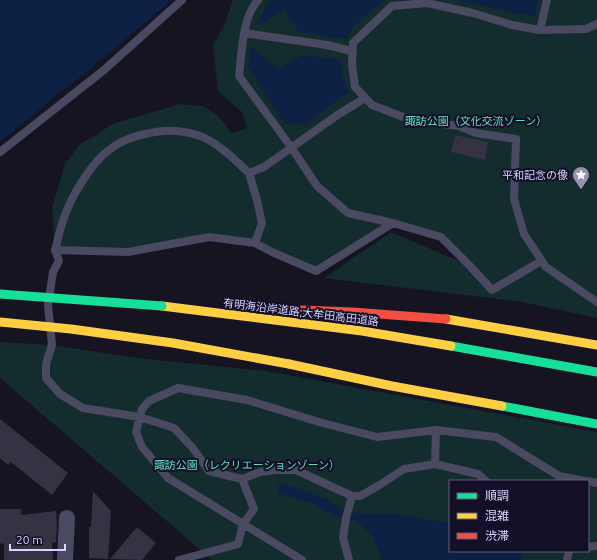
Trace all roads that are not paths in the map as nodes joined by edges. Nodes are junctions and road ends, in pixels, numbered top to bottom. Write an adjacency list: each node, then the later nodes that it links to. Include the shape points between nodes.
1 (182, 0): 10 (lane, via 104,70)
2 (258, 0): 6 (lane, via 252,7)
3 (547, 0): 5 (lane)
4 (597, 24): 5 (lane, via 586,29)
5 (540, 30): 7 (lane, via 427,3 392,6 352,43)
6 (244, 34): 7 (lane, via 291,39); 9 (lane, via 239,76)
7 (352, 51): 8 (lane, via 355,87)
8 (365, 98): 9 (lane); 15 (lane, via 372,105 411,120 459,126 476,133 516,139 514,199 524,234)
9 (291, 147): 11 (lane, via 264,167); 12 (lane, via 317,186 348,213)
10 (0, 152)
11 (250, 173): 13 (lane, via 262,223); 14 (lane, via 212,141 190,132 149,132 128,139 108,150 92,167 74,194 64,217)
12 (393, 223): 13 (lane, via 316,271); 15 (lane, via 441,237 492,290)
13 (255, 243): 14 (lane, via 208,237 128,252)
14 (55, 250): 24 (lane, via 59,261 53,272 48,305 52,345 46,364 46,378 60,394 83,408)
15 (541, 261): 17 (lane)
16 (0, 294): 18 (highway, 有明海沿岸道路;大牟田高田道路, bridge)
17 (597, 302)
18 (162, 306): 19 (highway); 23 (highway, 有明海沿岸道路;大牟田高田道路, via 362,331)
19 (265, 309)
20 (288, 310): 22 (highway, via 455,320)
21 (0, 322): 25 (highway, bridge, via 173,343)
22 (597, 345)
23 (597, 372)
24 (140, 417): 26 (lane, via 142,409 150,401 178,388 247,400 377,437); 28 (lane, via 174,428 209,471); 33 (lane, via 136,432 142,446 168,478)
25 (597, 424)
26 (436, 430): 27 (lane); 30 (lane, via 496,437 559,476)
27 (435, 464): 29 (lane, via 478,474); 31 (lane, via 404,469 360,496)
28 (242, 479): 31 (lane, via 260,472 296,470); 33 (lane, via 254,509)
29 (485, 480)
30 (581, 480)
31 (352, 496): 37 (lane, via 343,538)
32 (67, 518): 34 (street)
33 (243, 524): 35 (lane, via 238,544); 36 (lane)
34 (65, 560)
35 (179, 560)
36 (302, 560)
37 (349, 560)

